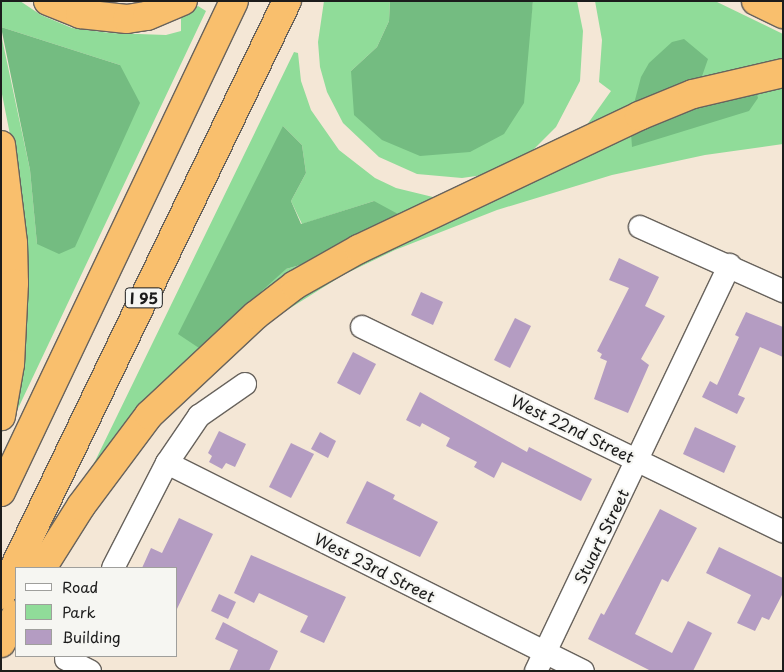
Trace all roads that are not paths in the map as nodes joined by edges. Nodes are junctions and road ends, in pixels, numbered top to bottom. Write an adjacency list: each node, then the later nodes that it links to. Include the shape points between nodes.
1 (48, 1): 2 (highway, via 80,14 127,20 154,14)
2 (184, 1)
3 (234, 1): 17 (highway, I 95)
4 (287, 1): 21 (highway, I 95)
5 (756, 1): 6 (highway)
6 (783, 14)
7 (783, 73): 19 (highway, via 693,94 639,116 386,236 295,285 256,315 149,415 81,506)
8 (1, 145): 14 (highway, via 13,243 14,283 10,364)
9 (640, 227): 10 (street)
10 (730, 265): 11 (street); 15 (street, Stuart Street)
11 (783, 290)
12 (362, 328): 15 (street, West 22nd Street)
13 (245, 384): 16 (street, via 199,416)
14 (1, 416)
15 (638, 460): 18 (street, West 22nd Street); 25 (street, Stuart Street)
16 (166, 463): 20 (street); 25 (street, West 23rd Street)
17 (1, 492)
18 (783, 531)
19 (43, 567)
20 (114, 567)
21 (1, 595)
22 (15, 617): 23 (highway)
23 (1, 643)
24 (65, 662): 26 (street)
25 (541, 662): 27 (street, West 23rd Street)
26 (90, 671)
27 (583, 671)

